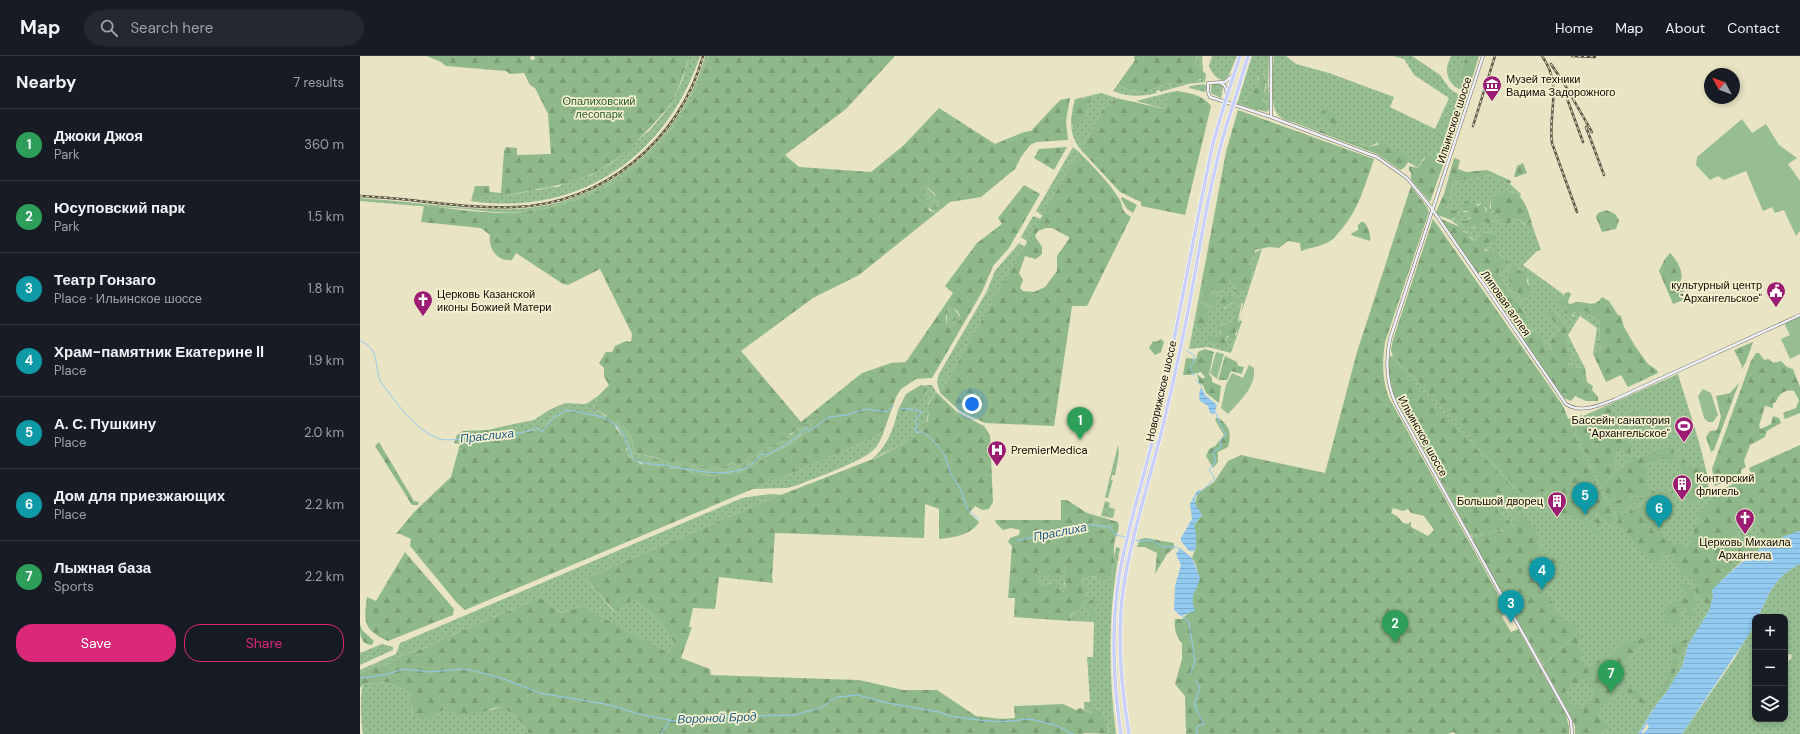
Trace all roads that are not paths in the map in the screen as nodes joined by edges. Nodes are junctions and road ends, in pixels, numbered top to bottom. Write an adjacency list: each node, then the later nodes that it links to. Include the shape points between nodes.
1 (1240, 56): 5 (highway, Новорижское шоссе)
2 (1248, 56): 12 (highway, Новорижское шоссе, bridge, via 1215,166 1172,384 1123,591 1120,635)
3 (1271, 56): 8 (street)
4 (1483, 56): 9 (street, Ильинское шоссе)
5 (1235, 72): 6 (street, via 1227,81); 7 (highway, Новорижское шоссе)
6 (1220, 82): 7 (street, via 1226,88); 8 (street, Липовая аллея, via 1208,83 1210,97)
7 (1227, 96): 11 (highway, Новорижское шоссе, bridge, via 1213,143 1156,424 1119,578 1114,632 1115,676)
8 (1271, 116): 9 (street, Липовая аллея, via 1381,158 1412,183)
9 (1432, 210): 10 (street, Липовая аллея, via 1567,405 1586,408 1616,399); 13 (street, Ильинское шоссе, via 1390,339 1387,362 1390,388 1397,406 1567,713)
10 (1800, 315)
11 (1121, 734)
12 (1129, 734)
13 (1572, 734)

